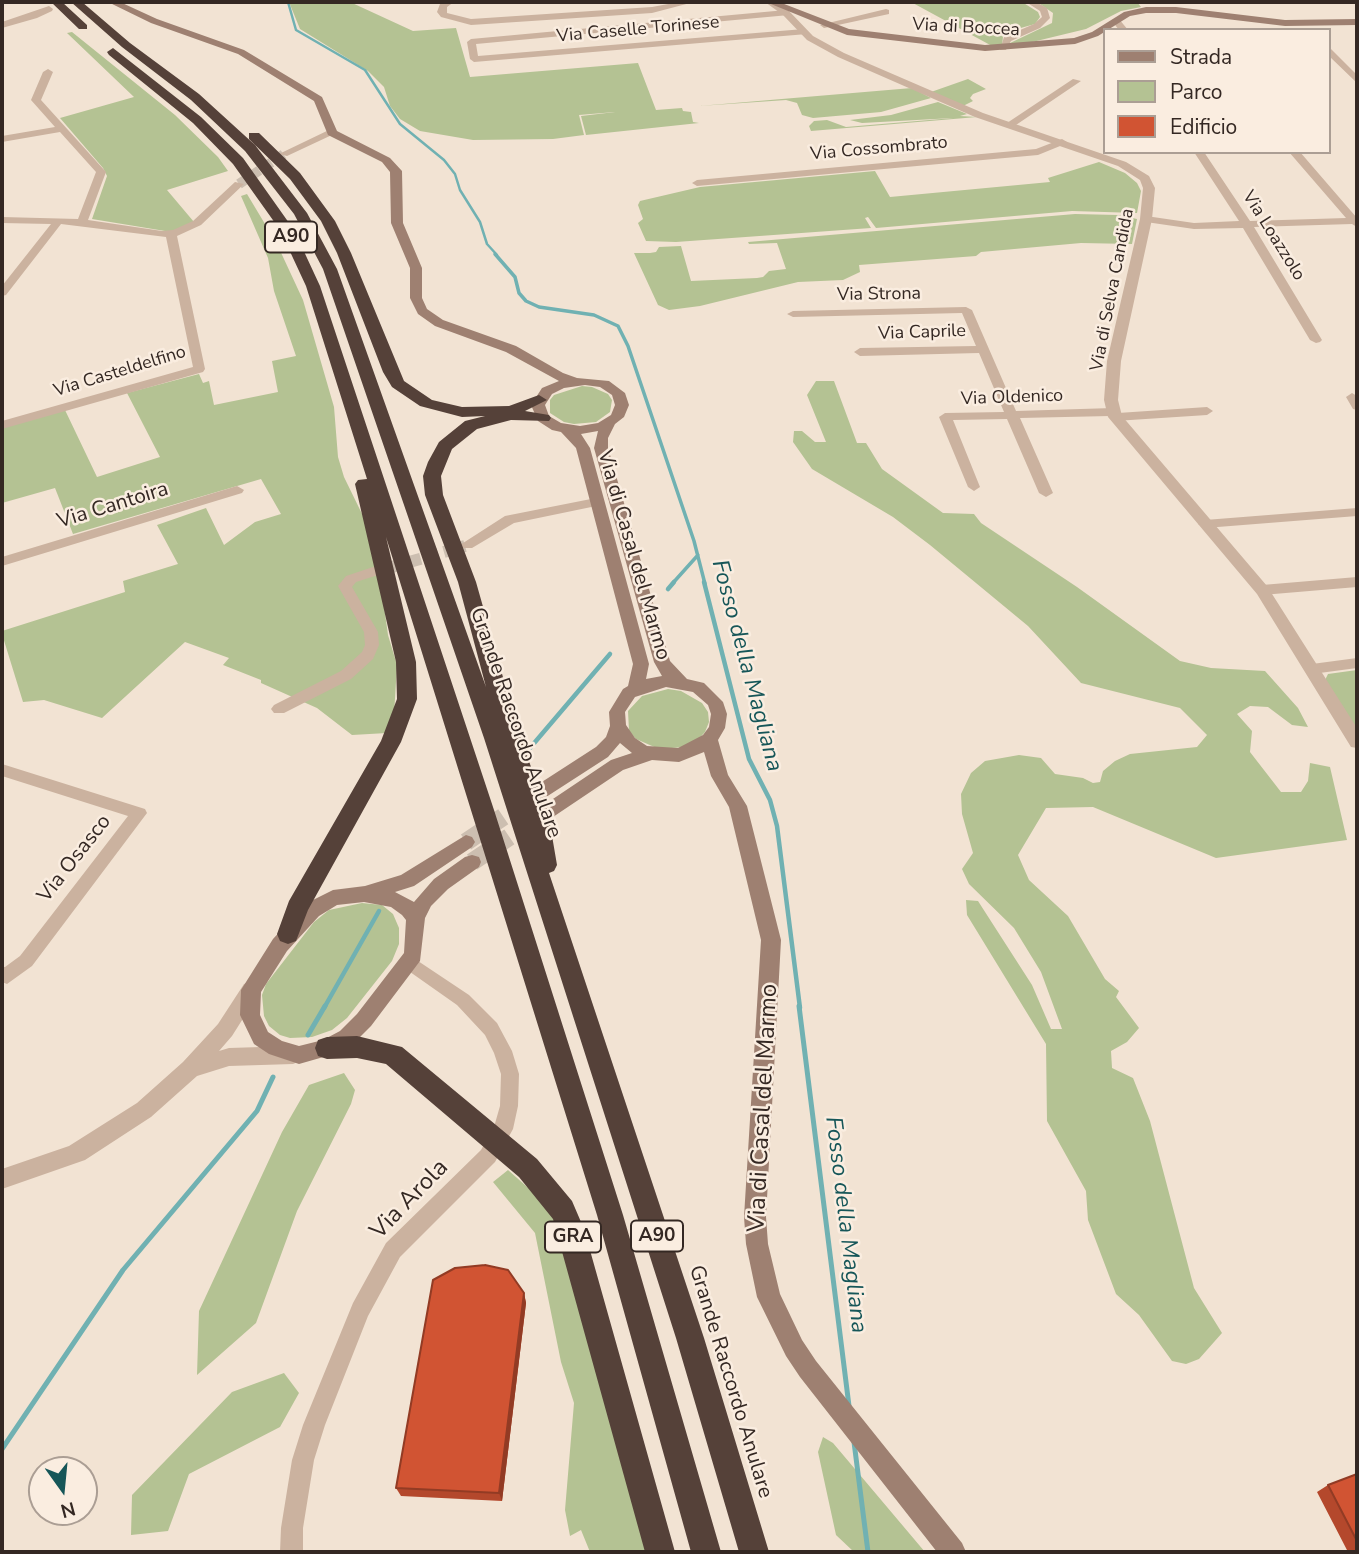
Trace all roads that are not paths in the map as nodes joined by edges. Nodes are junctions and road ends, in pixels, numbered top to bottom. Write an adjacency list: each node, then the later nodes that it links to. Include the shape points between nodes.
1 (76, 2): 25 (highway, Grande Raccordo Anulare / A90)
2 (113, 2): 28 (main road, via 258,61 320,101)
3 (450, 2): 4 (street, via 443,6 444,15 471,23)
4 (690, 2)
5 (770, 2): 10 (street, Via di Selva Candida); 13 (main road, Via di Boccea)
6 (781, 2): 13 (main road, Via di Boccea)
7 (1030, 2): 20 (street, via 1045,12 1045,20 1007,39)
8 (53, 5): 14 (street); 68 (highway, A90, via 197,120 270,202 313,286 352,404 362,478)
9 (886, 12): 13 (street)
10 (786, 13): 19 (street, Via di Selva Candida); 19 (street, Via Caselle Torinese, via 471,43 474,59)
11 (1116, 21): 15 (main road, Via di Boccea, via 1136,11 1161,9); 17 (main road, Via di Boccea); 18 (street)
12 (1357, 22): 15 (main road, Via di Boccea)
13 (821, 23): 19 (street); 20 (main road, Via di Boccea, via 888,38)
14 (2, 25)
15 (1308, 27)
16 (1104, 28): 20 (main road, Via di Boccea, via 1076,41)
17 (1105, 28)
18 (1122, 28)
19 (804, 33): 26 (street, Via di Selva Candida, via 841,55)
20 (1003, 48)
21 (1331, 52): 23 (street)
22 (48, 72): 27 (street, via 36,98)
23 (1355, 75)
24 (1076, 81): 26 (street)
25 (195, 97): 52 (highway, via 257,139 320,207 344,253 391,372 403,389 426,403 462,412 511,411); 89 (highway, Grande Raccordo Anulare / A90, via 267,168 312,234 338,289)
26 (1010, 125): 30 (street, Via di Selva Candida)
27 (61, 129): 29 (street); 39 (street, via 101,172)
28 (331, 132): 31 (street); 49 (main road, via 393,167 398,179 397,223 416,268 416,298 422,311 448,327 511,349)
29 (2, 139)
30 (1062, 142): 34 (street, Via Cossombrato, via 1026,153); 36 (street, Via di Selva Candida, via 1141,175 1149,188)
31 (284, 154)
32 (1200, 154): 41 (street, Via Loazzolo)
33 (1296, 154): 40 (street)
34 (697, 183)
35 (239, 184): 42 (street, via 192,227)
36 (1146, 219): 41 (street, via 1194,226); 55 (street, Via di Selva Candida, via 1114,361)
37 (2, 220): 38 (street)
38 (60, 220): 39 (street); 43 (street)
39 (82, 222): 42 (street)
40 (1356, 222): 41 (street)
41 (1247, 225): 46 (street, Via Loazzolo)
42 (171, 234): 58 (street, Via Casteldelfino, via 199,369)
43 (2, 293)
44 (967, 310): 45 (street, Via Strona); 47 (street, Via Caprile)
45 (793, 314)
46 (1316, 340)
47 (984, 349): 48 (street, Via Caprile); 54 (street, Via Caprile)
48 (860, 352)
49 (538, 366): 50 (main road); 51 (main road)
50 (573, 381): 51 (main road); 57 (main road, via 599,382 618,393 622,409)
51 (550, 388): 52 (main road)
52 (539, 400): 56 (main road)
53 (1207, 411): 55 (street, Via Oldenico)
54 (1013, 414): 55 (street, Via Oldenico); 60 (street, Via Oldenico, via 945,417); 62 (street, Via Caprile)
55 (1114, 414): 65 (street)
56 (543, 418): 59 (main road); 66 (highway, via 516,414 488,419 460,432 445,446 433,468 432,487 450,536)
57 (608, 424): 59 (main road); 73 (main road, Via di Casal del Marmo, via 601,448 662,663)
58 (2, 425)
59 (566, 429): 63 (main road, Via di Casal del Marmo, via 581,444)
60 (974, 487)
61 (237, 490): 67 (street, Via Cantoira)
62 (1046, 493)
63 (596, 502): 66 (street, via 510,519); 74 (main road, Via di Casal del Marmo, via 641,664)
64 (1357, 512): 65 (street)
65 (1205, 524): 70 (street)
66 (462, 550): 89 (highway, via 504,716 539,824)
67 (2, 562)
68 (389, 565): 75 (street, via 351,579 345,586 371,632 368,655 339,679); 90 (highway, via 408,673 404,712 297,908); 100 (highway, A90, via 463,750 610,1215)
69 (1357, 582): 70 (street)
70 (1262, 590): 72 (street)
71 (1357, 663): 72 (street)
72 (1312, 669): 78 (street)
73 (680, 681): 74 (main road, via 658,681); 77 (main road, via 698,687 715,702 719,721)
74 (636, 689): 76 (main road, via 620,705)
75 (279, 709)
76 (618, 726): 79 (main road, via 629,743); 83 (main road, via 602,752)
77 (709, 740): 80 (main road); 82 (main road, Via di Casal del Marmo)
78 (1357, 742)
79 (650, 754): 80 (main road); 84 (main road, via 617,765)
80 (679, 755): 82 (main road)
81 (2, 770): 92 (street, Via Osasco, via 139,813 26,961)
82 (720, 776): 102 (main road, Via di Casal del Marmo, via 738,806 771,940 755,1201 757,1244 773,1307 816,1380)
83 (537, 794)
84 (544, 814)
85 (466, 842): 87 (main road, via 407,881)
86 (472, 862): 88 (main road, via 431,892)
87 (364, 894): 88 (main road, via 396,900); 90 (main road, via 323,902)
88 (416, 918): 91 (main road)
89 (554, 923): 101 (highway, Grande Raccordo Anulare / A90, via 690,1338)
90 (288, 934): 93 (main road)
91 (410, 962): 94 (main road, via 354,1031); 98 (street, Via Arola, via 478,1013 498,1040 510,1074 506,1118 499,1139 481,1163 393,1250 360,1310 303,1460)
92 (4, 975)
93 (251, 990): 95 (main road, via 250,1015 257,1033 276,1048); 96 (street, via 225,1030)
94 (327, 1048): 95 (main road); 99 (highway, GRA, via 357,1047 393,1055 528,1168 563,1210)
95 (299, 1055): 96 (street, via 229,1057)
96 (190, 1069): 97 (street, via 144,1110 93,1144)
97 (2, 1179)
98 (291, 1552)
99 (660, 1552)
100 (706, 1552)
101 (754, 1552)
102 (953, 1552)

